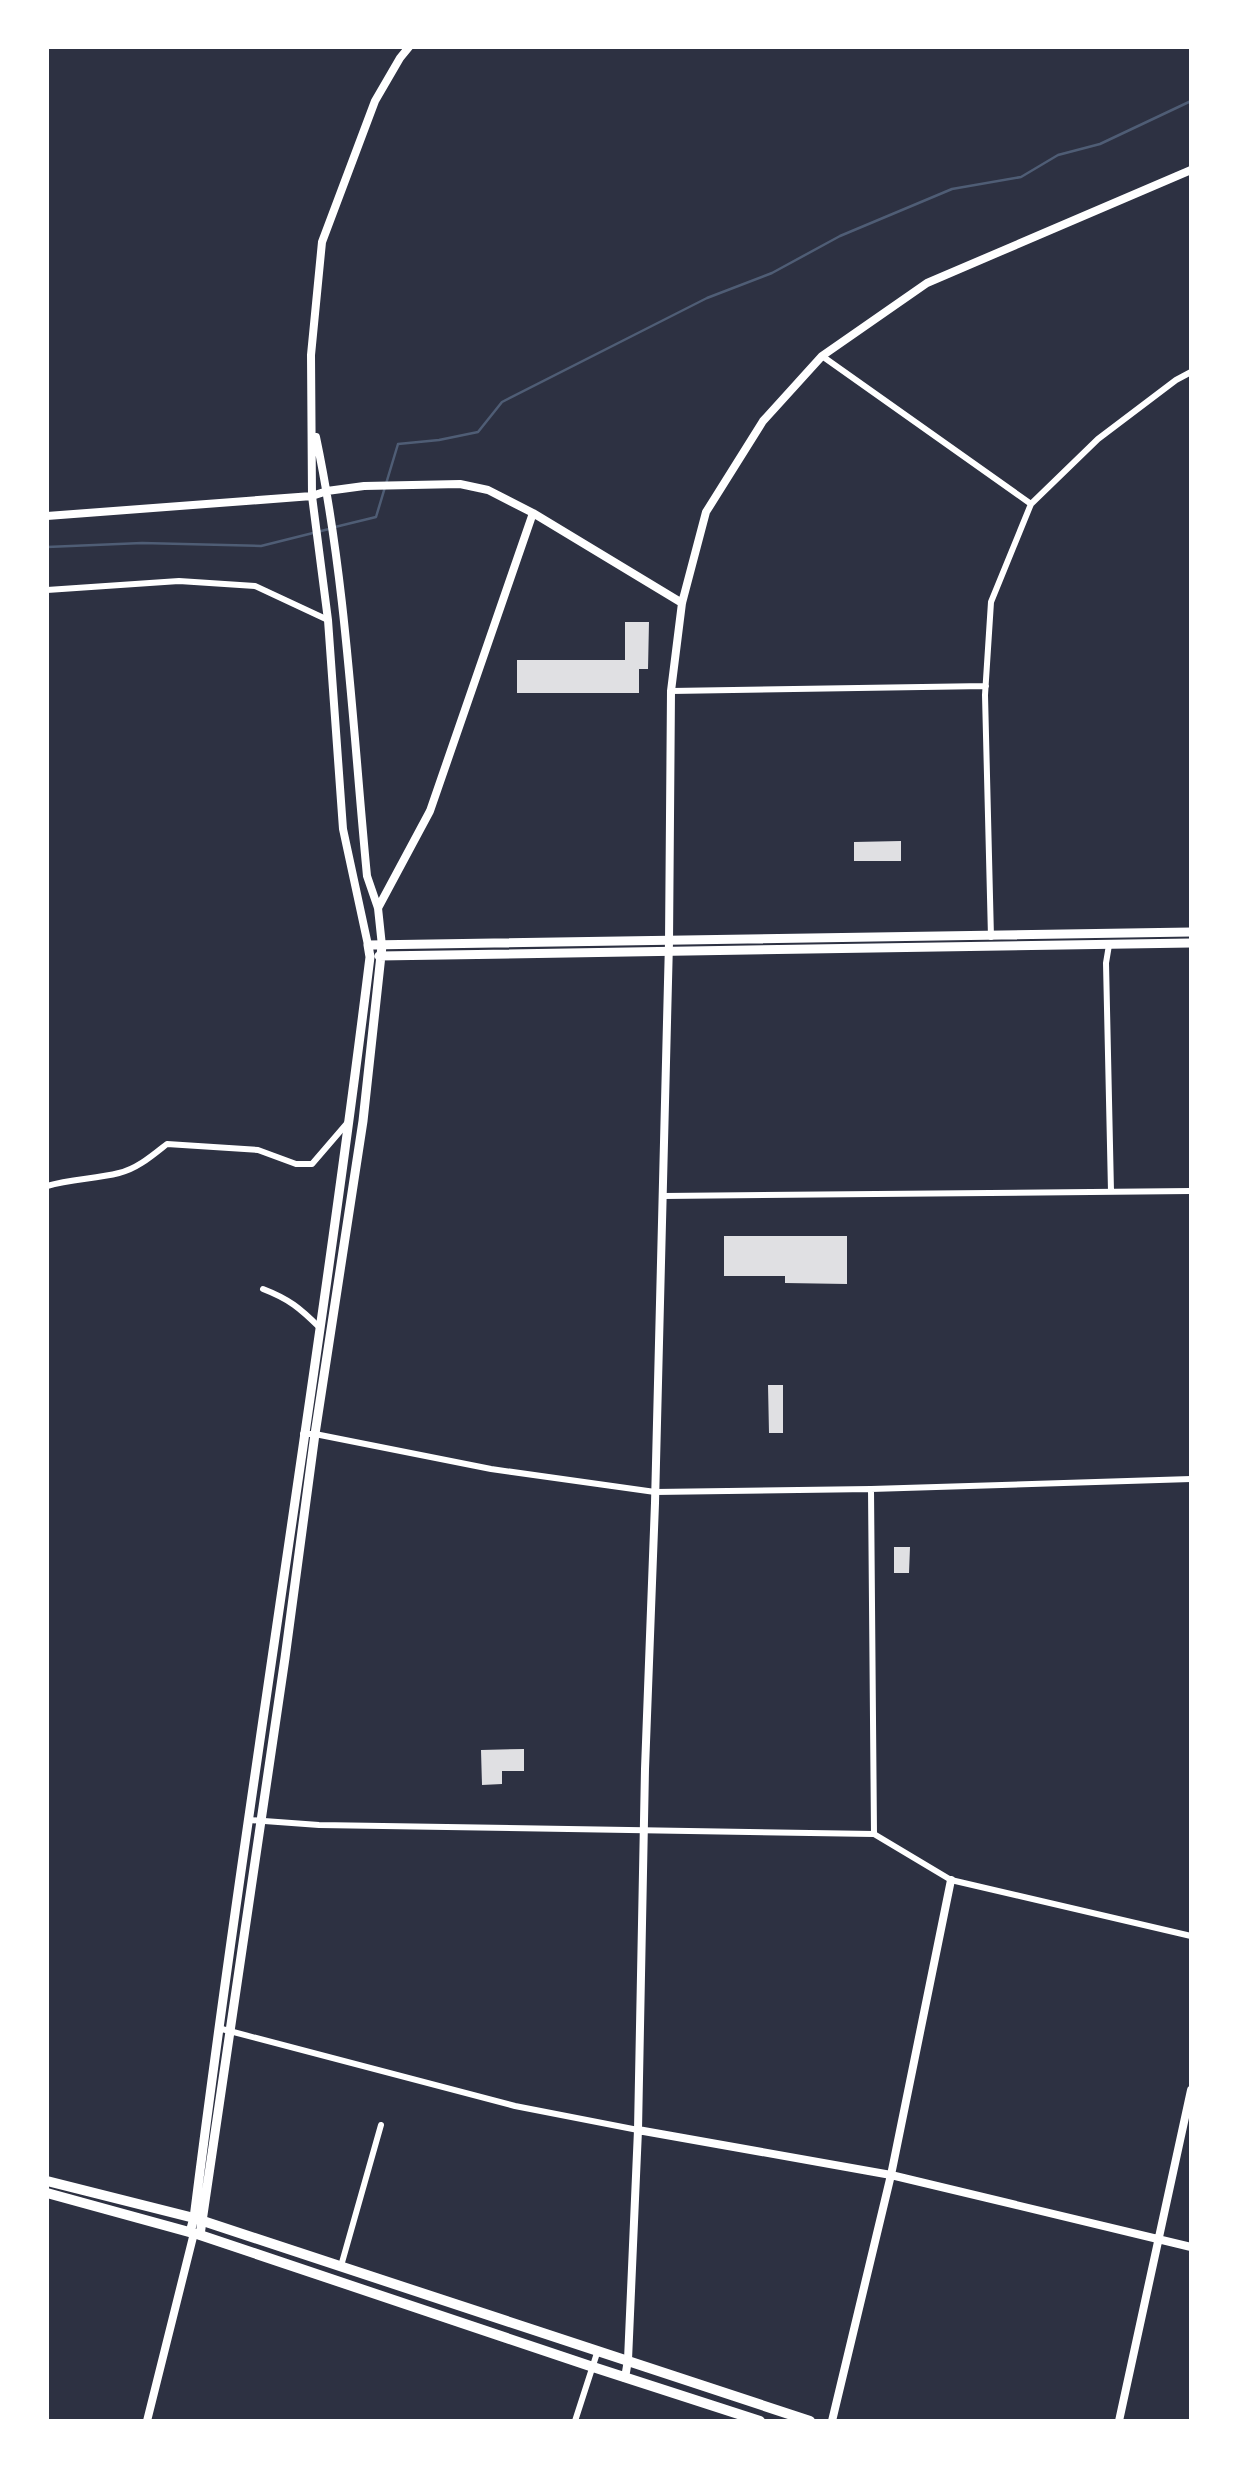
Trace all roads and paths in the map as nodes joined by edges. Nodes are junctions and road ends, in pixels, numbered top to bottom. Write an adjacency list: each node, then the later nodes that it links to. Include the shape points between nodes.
1 (409, 47): 5 (street, via 375,101 322,242 311,355)
2 (1191, 170): 3 (street, via 927,283)
3 (822, 356): 8 (street); 12 (street, via 764,421 706,512)
4 (1191, 372): 8 (street, via 1098,439)
5 (311, 416): 6 (street); 7 (street)
6 (327, 491): 7 (street); 9 (street, via 460,484 488,490); 16 (street, via 367,876)
7 (312, 496): 10 (street); 13 (street)
8 (1031, 504): 14 (street, via 991,602)
9 (533, 513): 12 (street); 16 (street, via 430,811)
10 (47, 516)
11 (47, 590): 13 (street, via 179,580 255,586)
12 (681, 603): 15 (street)
13 (328, 620): 21 (street, via 343,829)
14 (986, 686): 15 (street); 18 (street)
15 (671, 691): 19 (street)
16 (378, 908): 23 (street)
17 (1191, 932): 18 (main road)
18 (991, 940): 19 (main road); 22 (main road); 24 (main road)
19 (670, 942): 23 (main road); 24 (street)
20 (1191, 943): 22 (main road)
21 (368, 945): 23 (main road); 25 (main road)
22 (1109, 945): 28 (street)
23 (383, 951): 24 (main road); 25 (main road); 34 (main road, via 363,1121)
24 (668, 952): 30 (street)
25 (370, 957): 26 (main road)
26 (350, 1120): 27 (street, via 312,1164 296,1164 258,1150 167,1144 121,1173); 32 (main road)
27 (47, 1186)
28 (1111, 1191): 29 (street); 30 (street)
29 (1191, 1191)
30 (663, 1196): 37 (street)
31 (263, 1289): 32 (street, via 297,1305)
32 (320, 1328): 33 (main road)
33 (303, 1434): 34 (street); 38 (main road)
34 (315, 1434): 37 (street, via 491,1469); 39 (main road)
35 (1191, 1479): 36 (street)
36 (871, 1489): 37 (street); 41 (street)
37 (655, 1492): 40 (street)
38 (249, 1821): 39 (street); 44 (main road)
39 (261, 1822): 40 (street); 45 (main road)
40 (645, 1829): 41 (street); 48 (street)
41 (874, 1834): 42 (street)
42 (951, 1881): 43 (street); 49 (street)
43 (1191, 1936)
44 (218, 2028): 45 (street); 52 (main road)
45 (231, 2033): 48 (street, via 514,2106); 52 (main road)
46 (1191, 2090): 54 (street)
47 (381, 2125): 56 (street)
48 (638, 2130): 49 (street); 58 (street)
49 (891, 2175): 54 (street); 65 (street)
50 (47, 2181): 52 (highway)
51 (47, 2193): 53 (highway)
52 (199, 2219): 53 (main road); 56 (highway)
53 (195, 2234): 59 (highway); 61 (street)
54 (1159, 2240): 55 (street); 66 (street)
55 (1191, 2247)
56 (341, 2266): 57 (highway)
57 (598, 2350): 58 (highway); 59 (street)
58 (628, 2360): 60 (street); 64 (highway)
59 (593, 2367): 60 (highway); 62 (street)
60 (625, 2378): 63 (highway)
61 (148, 2420)
62 (575, 2421)
63 (760, 2421)
64 (810, 2421)
65 (832, 2421)
66 (1118, 2421)

